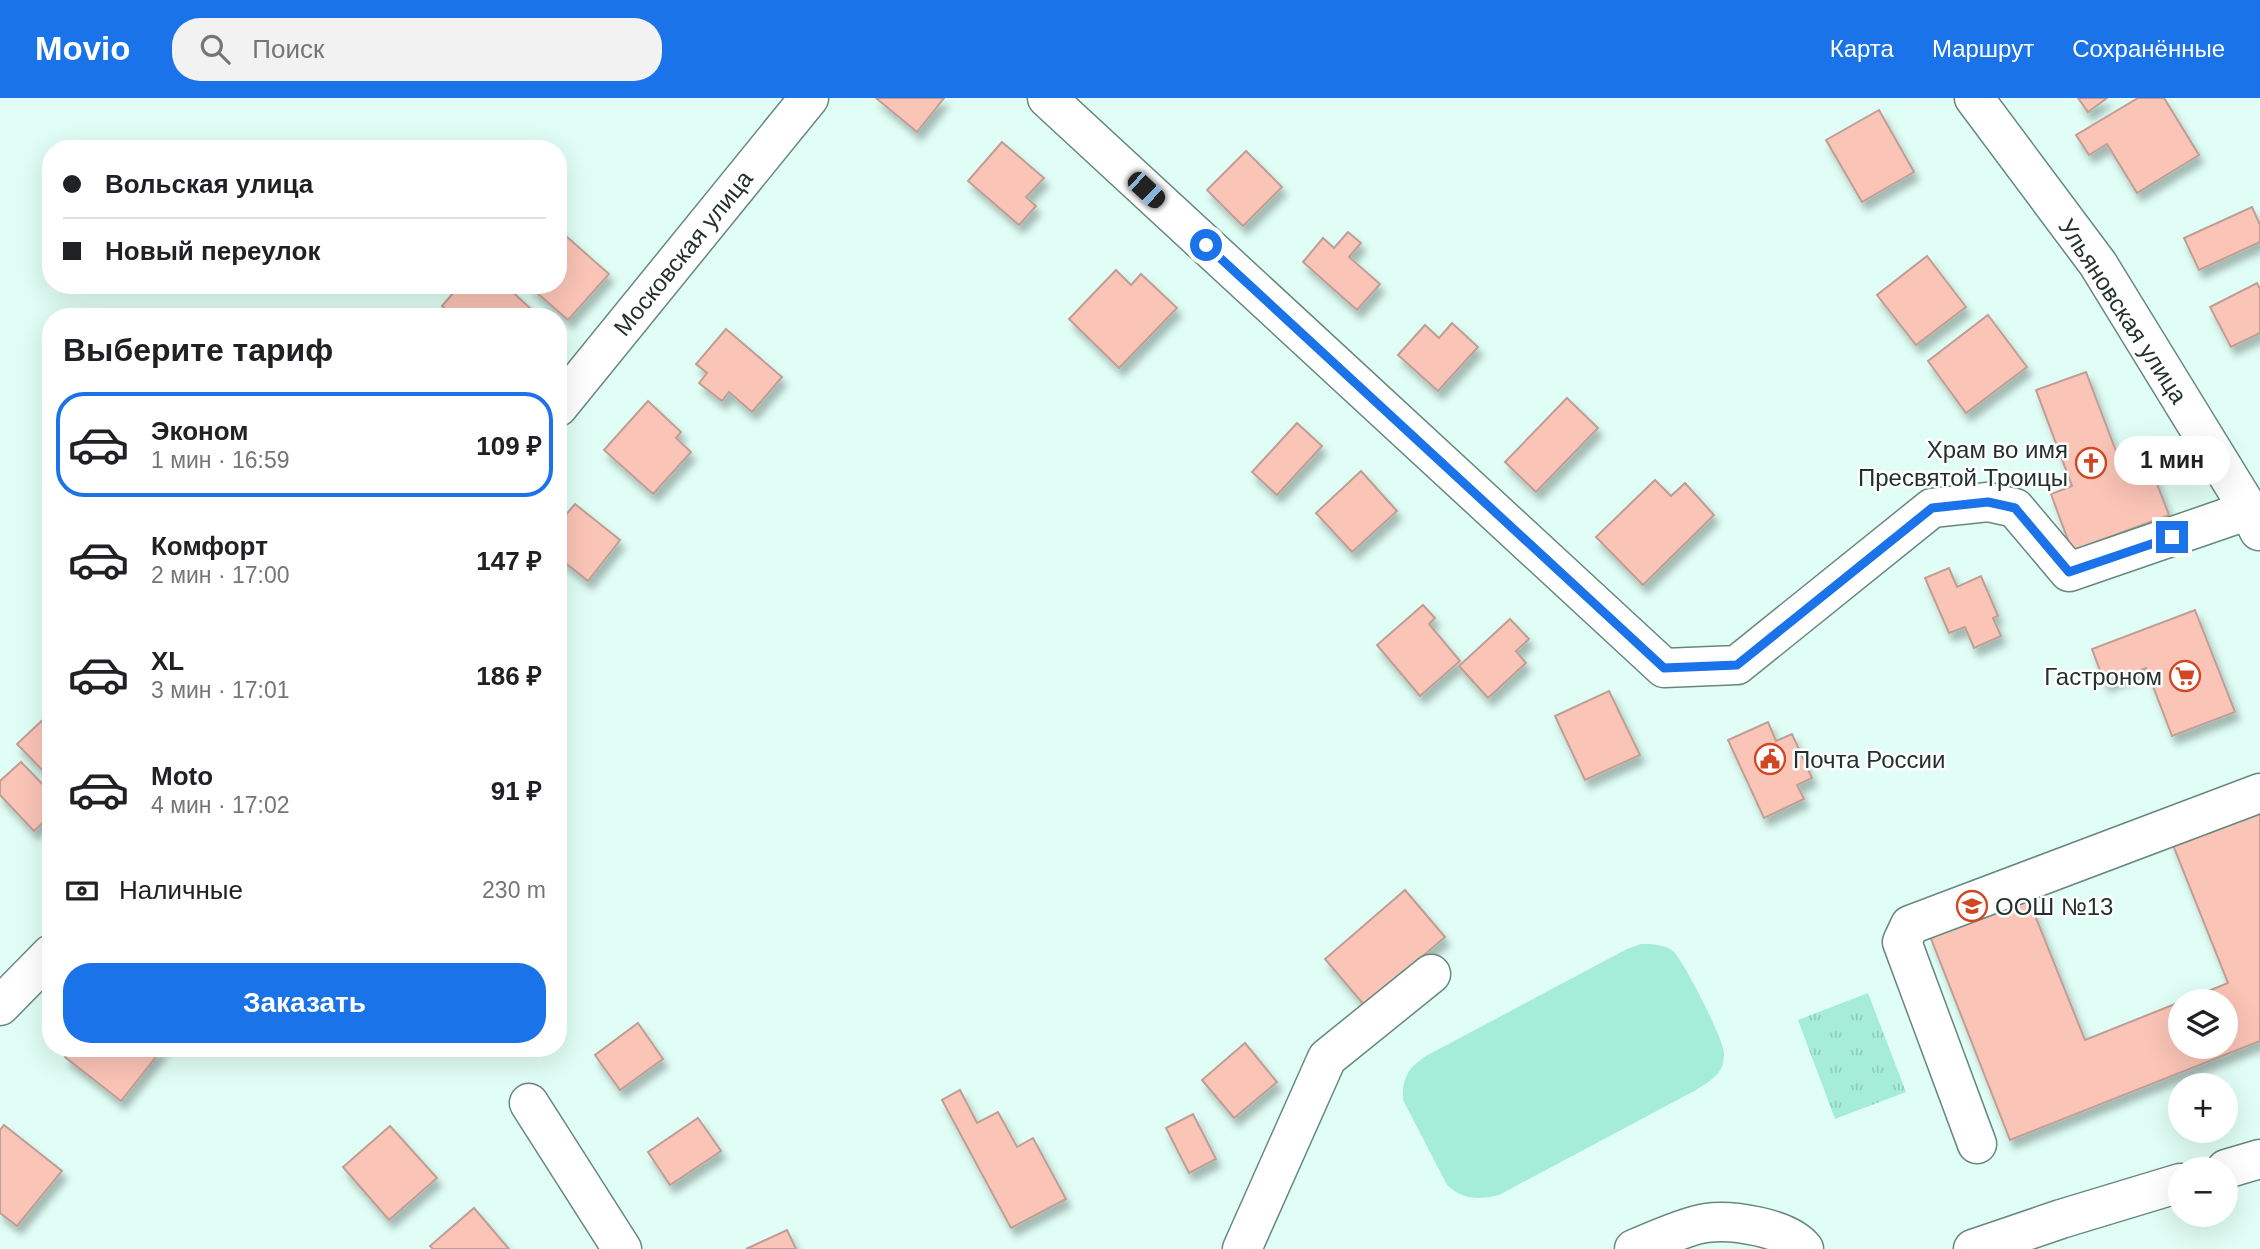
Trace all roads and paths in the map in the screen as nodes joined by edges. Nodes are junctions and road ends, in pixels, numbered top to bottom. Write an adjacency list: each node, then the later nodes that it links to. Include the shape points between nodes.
1 (809, 98): 4 (street, Московская улица)
2 (1047, 98): 5 (street, via 1664,668 1737,665 1932,508 1988,502 2015,508 2069,572)
3 (1974, 98): 5 (street, Ульяновская улица, via 2098,264)
4 (567, 396)
5 (2254, 521)
6 (2260, 793): 11 (street, via 1910,925 1902,942)
7 (42, 963): 9 (street)
8 (1432, 974): 16 (street, via 1327,1058)
9 (0, 1006)
10 (529, 1103): 15 (street)
11 (1977, 1144)
12 (2260, 1159): 13 (street)
13 (2238, 1165)
14 (2168, 1187): 19 (street)
15 (622, 1249)
16 (1242, 1249)
17 (1634, 1249): 18 (street, via 1706,1223 1755,1225 1798,1241)
18 (1804, 1249)
19 (1973, 1249)

